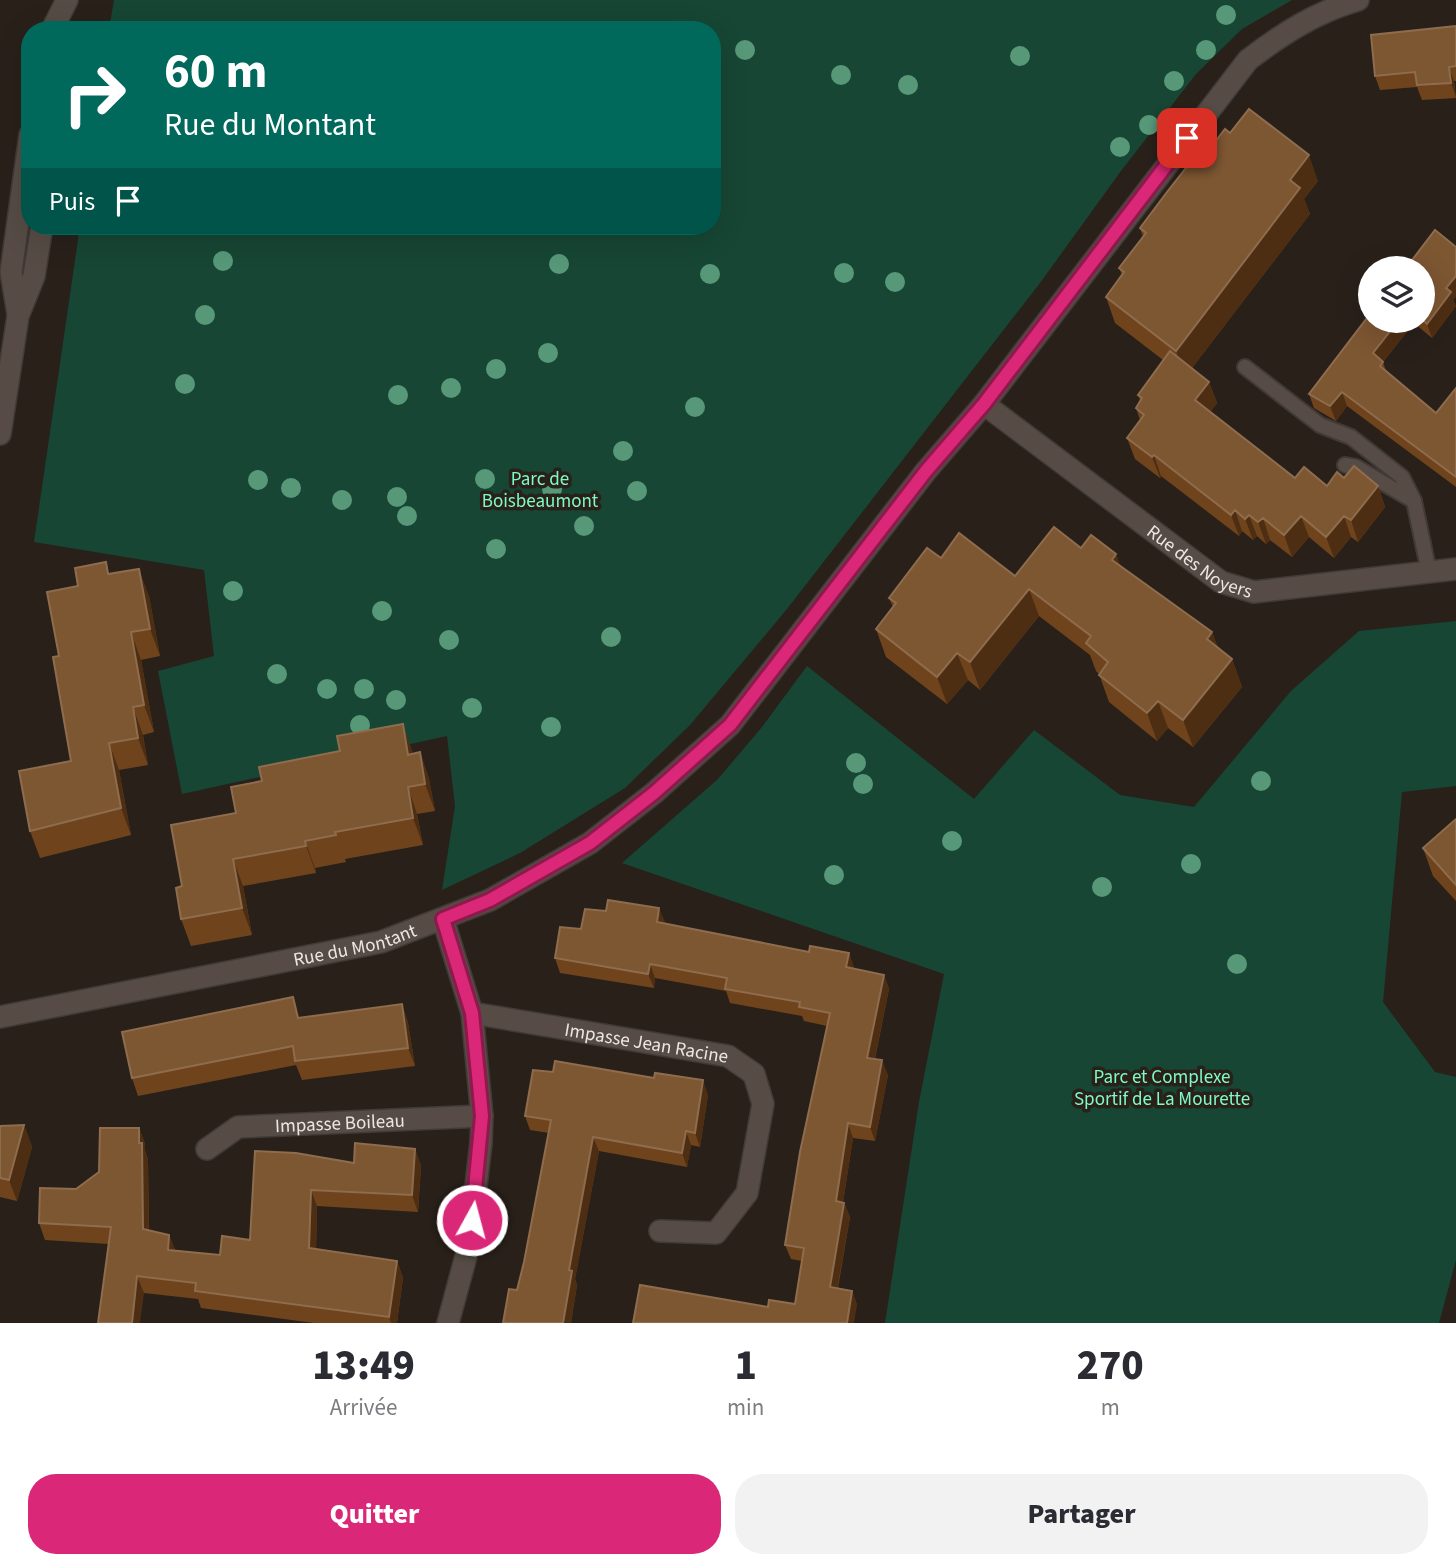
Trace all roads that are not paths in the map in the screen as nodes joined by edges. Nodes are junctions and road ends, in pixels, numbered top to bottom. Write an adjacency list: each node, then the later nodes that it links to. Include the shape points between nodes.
1 (67, 0): 3 (street); 4 (street)
2 (1358, 0): 9 (street, Rue du Montant, via 1298,24 1248,60)
3 (56, 21)
4 (67, 21)
5 (21, 200): 7 (street, via 11,272)
6 (40, 235): 7 (street, via 34,276)
7 (18, 316): 10 (street)
8 (1245, 367): 12 (lane, via 1320,425 1351,438 1402,477)
9 (984, 404): 14 (street, Rue des Noyers, via 1221,582 1238,590 1278,590); 15 (street, Rue du Montant, via 926,471 730,725 590,843 490,900)
10 (0, 434)
11 (1345, 465): 12 (lane)
12 (1414, 502): 14 (lane)
13 (1456, 569): 14 (street, Rue des Noyers)
14 (1429, 572)
15 (443, 919): 16 (street); 17 (street, Rue du Montant, via 381,942)
16 (472, 1013): 18 (street); 20 (street, Impasse Jean Racine, via 728,1056 754,1074 763,1104 747,1193 716,1233)
17 (0, 1017)
18 (482, 1116): 19 (street, Impasse Boileau, via 238,1126); 21 (street, via 469,1245)
19 (207, 1149)
20 (660, 1231)
21 (447, 1323)

